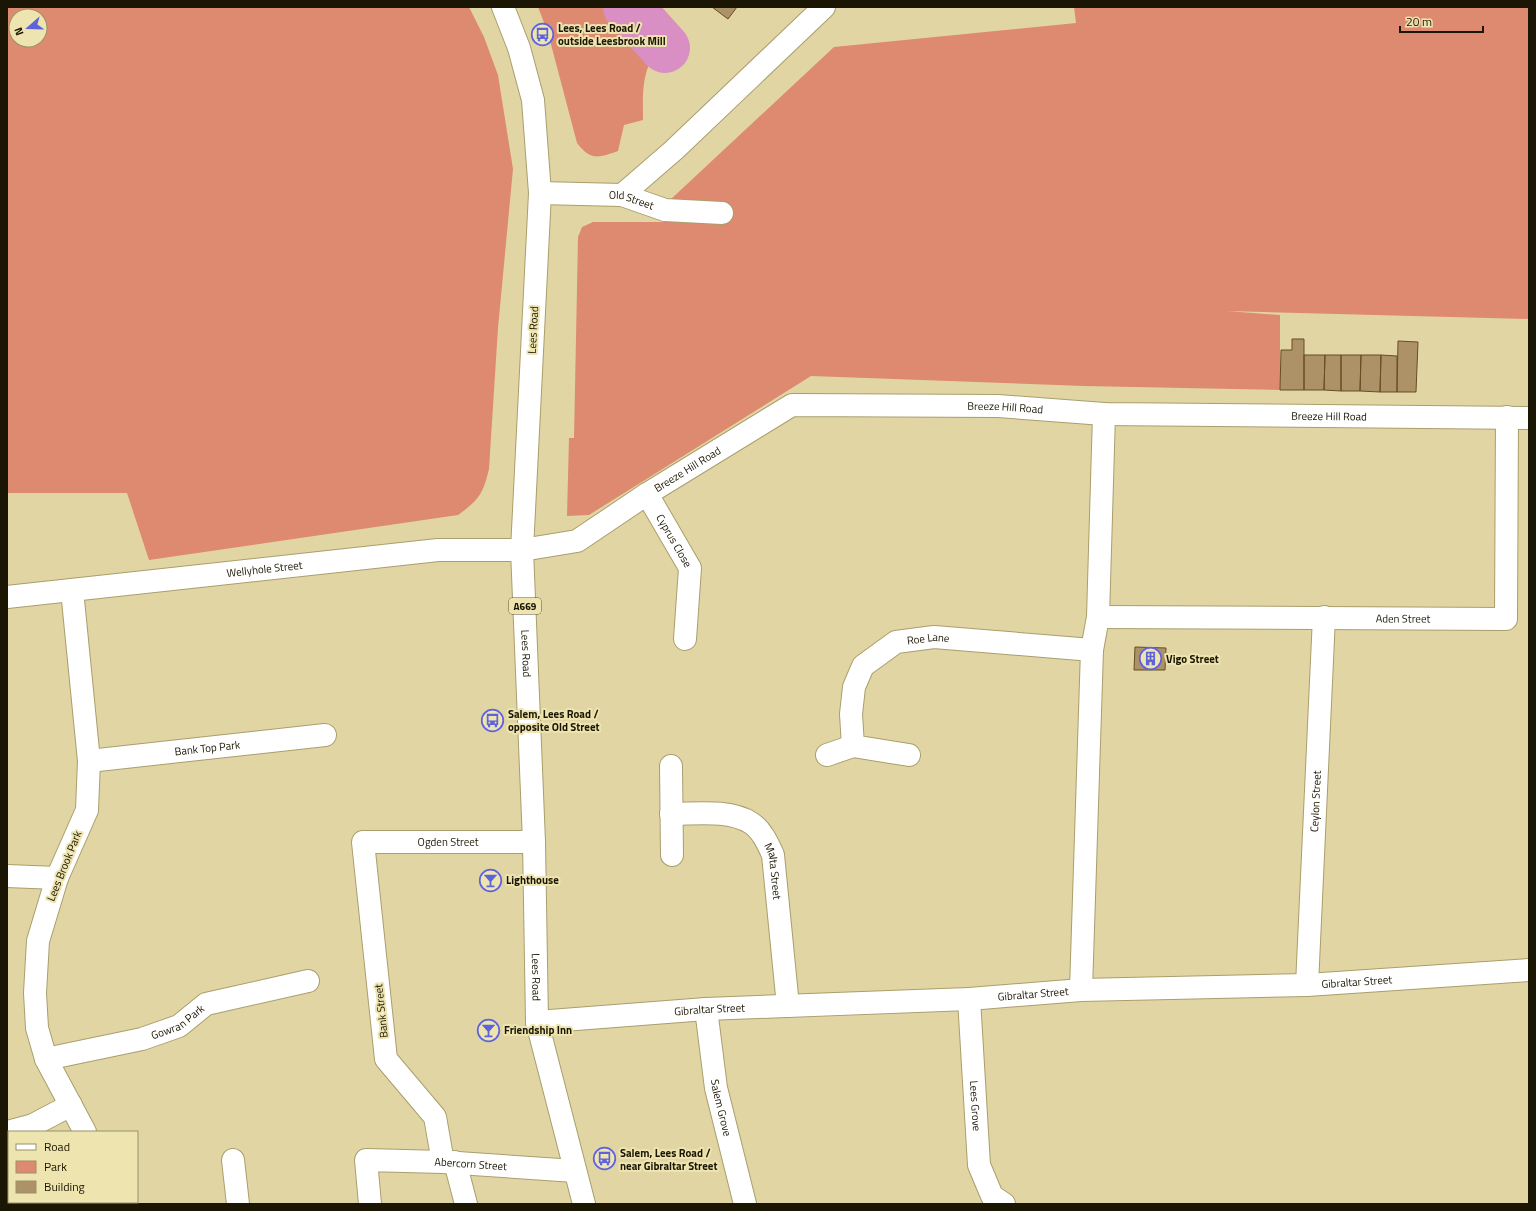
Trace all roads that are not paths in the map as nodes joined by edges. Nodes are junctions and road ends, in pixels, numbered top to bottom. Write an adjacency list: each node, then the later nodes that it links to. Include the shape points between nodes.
1 (503, 7): 3 (street, Lees Road / A669, via 519,48 533,100)
2 (824, 7): 4 (street, via 674,150)
3 (540, 193): 4 (street, Old Street); 10 (street, Lees Road / A669)
4 (622, 195): 5 (street, Old Street, via 665,210)
5 (722, 213)
6 (1104, 414): 7 (street, Breeze Hill Road); 9 (street, Breeze Hill Road, via 998,406 792,405); 13 (street)
7 (1508, 417): 8 (street, Breeze Hill Road); 14 (street, Aden Street, via 1506,619)
8 (1529, 418)
9 (647, 494): 10 (street, Breeze Hill Road, via 577,541); 15 (street, Cyprus Close, via 690,568)
10 (522, 550): 11 (street, Wellyhole Street, via 438,550); 25 (street, Lees Road / A669)
11 (72, 590): 12 (street, Wellyhole Street); 21 (street, Lees Brook Park)
12 (7, 597)
13 (1098, 617): 14 (street, Aden Street); 16 (street)
14 (1324, 617): 31 (street, Ceylon Street)
15 (685, 639)
16 (1092, 650): 18 (street, Roe Lane, via 934,637 896,642 864,666 854,687 851,714); 32 (street)
17 (325, 735): 21 (street, Bank Top Park)
18 (853, 746): 19 (street); 20 (street)
19 (827, 755)
20 (909, 756)
21 (89, 761): 28 (street, Lees Brook Park, via 87,810)
22 (670, 766): 23 (street)
23 (671, 814): 26 (street); 34 (street, Malta Street, via 729,815 751,823 766,838 774,855)
24 (362, 842): 25 (street, Ogden Street); 42 (street, Bank Street, via 386,1059 435,1116)
25 (534, 842): 36 (street, Lees Road / A669)
26 (672, 856)
27 (7, 876): 28 (street)
28 (57, 878): 37 (street, Lees Brook Park, via 38,941 36,1014 37,1028)
29 (1529, 970): 31 (street, Gibraltar Street)
30 (308, 981): 37 (street, Gowran Park, via 206,1004 179,1026 142,1039)
31 (1307, 985): 32 (street, Gibraltar Street)
32 (1081, 990): 33 (street, Gibraltar Street)
33 (969, 999): 34 (street, Gibraltar Street); 49 (street, Lees Grove, via 979,1165 992,1196)
34 (788, 1006): 35 (street, Gibraltar Street)
35 (706, 1009): 36 (street, Gibraltar Street); 48 (street, Salem Grove, via 716,1088)
36 (537, 1022): 43 (street, Lees Road / A669)
37 (46, 1059): 38 (street, Lees Brook Park)
38 (71, 1105): 39 (street, via 33,1125); 40 (street, Lees Brook Park)
39 (11, 1131)
40 (84, 1131)
41 (233, 1160): 44 (street)
42 (449, 1162): 43 (street, Abercorn Street); 45 (street, Abercorn Street, via 366,1160); 46 (street, Bank Street)
43 (575, 1171): 47 (street, Lees Road / A669)
44 (238, 1204)
45 (370, 1204)
46 (466, 1204)
47 (584, 1204)
48 (745, 1204)
49 (1004, 1204)

